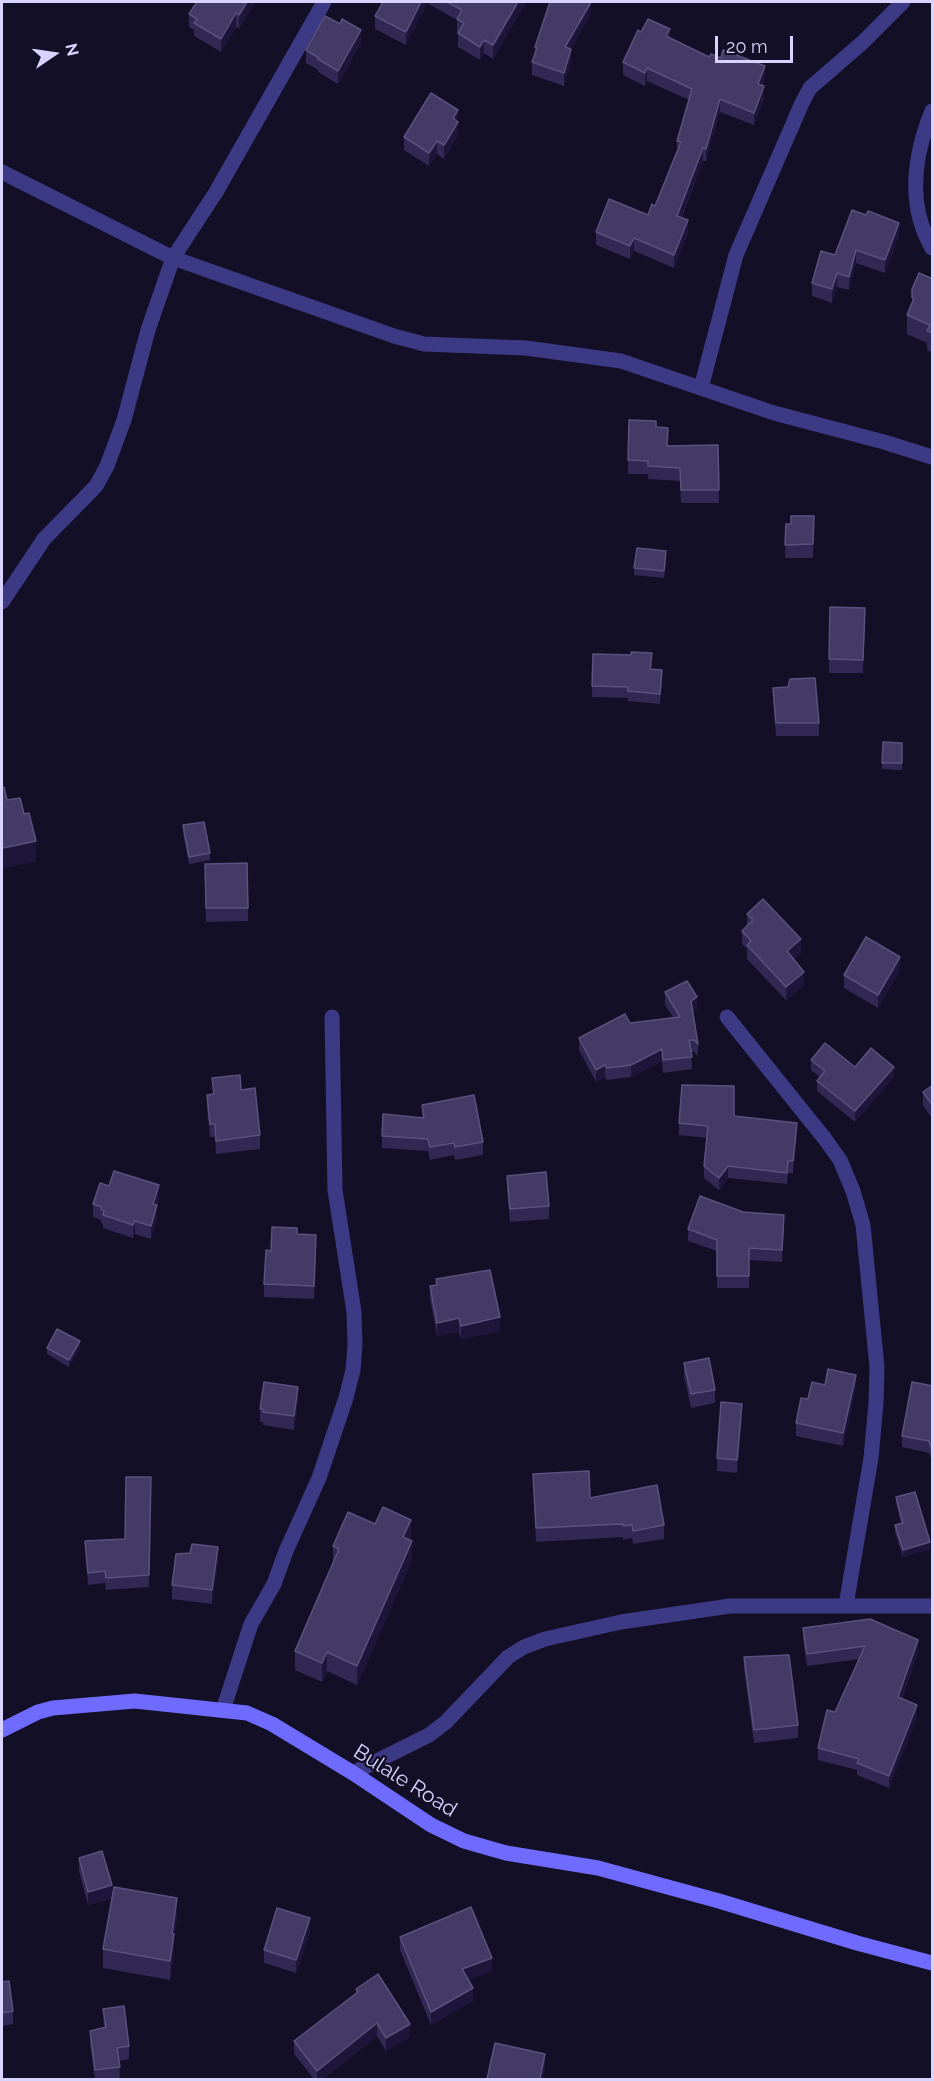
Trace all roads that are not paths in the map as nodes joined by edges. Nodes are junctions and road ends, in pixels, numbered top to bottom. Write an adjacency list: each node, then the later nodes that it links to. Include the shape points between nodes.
1 (324, 2): 6 (street, via 216,192)
2 (903, 2): 7 (street, via 810,88 802,103 736,255)
3 (933, 111): 5 (street, via 918,152 916,194 922,226)
4 (2, 172): 6 (street)
5 (933, 248)
6 (173, 258): 7 (street, via 424,344 580,354 621,361); 9 (street, via 107,465 96,486 44,539)
7 (702, 388): 8 (street, via 774,413)
8 (933, 457)
9 (2, 602)
10 (332, 1017): 14 (street, via 335,1190 354,1312 353,1370 318,1478 274,1584 251,1624)
11 (727, 1017): 12 (street, via 840,1160 863,1225 877,1367 876,1403 871,1458)
12 (846, 1605): 13 (street); 16 (street, via 730,1606 621,1622 546,1639 508,1658 429,1735)
13 (933, 1606)
14 (223, 1710): 15 (street, Bulale Road, via 135,1701 53,1708); 16 (street, Bulale Road, via 247,1713 272,1724)
15 (2, 1730)
16 (353, 1773): 17 (street, Bulale Road, via 431,1825 464,1841 506,1853 598,1868)
17 (933, 1963)

